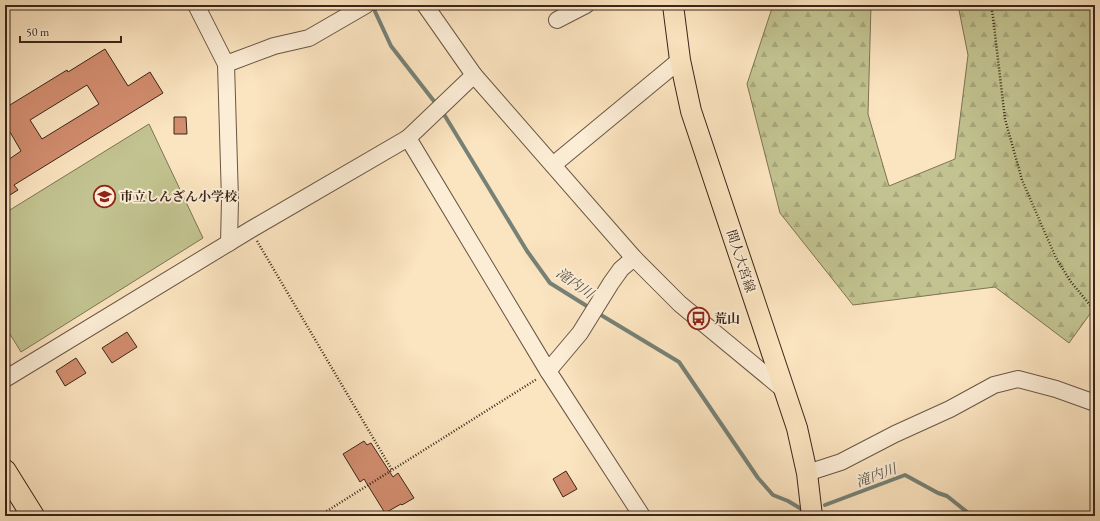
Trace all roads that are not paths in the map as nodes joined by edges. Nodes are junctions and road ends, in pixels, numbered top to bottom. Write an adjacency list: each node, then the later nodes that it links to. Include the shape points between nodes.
1 (196, 5): 8 (street)
2 (366, 5): 8 (street, via 309,38 274,46)
3 (425, 5): 9 (street)
4 (586, 5): 6 (street)
5 (674, 5): 7 (main road, 間人大宮線)
6 (557, 20)
7 (680, 60): 11 (street); 16 (main road, 間人大宮線, via 691,111)
8 (226, 64): 12 (street)
9 (474, 75): 10 (street); 11 (street)
10 (408, 138): 12 (street); 14 (street)
11 (552, 165): 13 (street)
12 (229, 242): 15 (street)
13 (634, 258): 14 (street, via 611,283 580,333); 16 (street, via 680,304)
14 (548, 371): 21 (street)
15 (5, 379)
16 (784, 390): 19 (main road, 間人大宮線, via 797,428)
17 (1095, 403): 19 (street, via 1018,379 994,385 842,462)
18 (5, 471): 20 (highway)
19 (807, 473): 22 (main road, 間人大宮線)
20 (33, 516)
21 (642, 516)
22 (812, 516)

